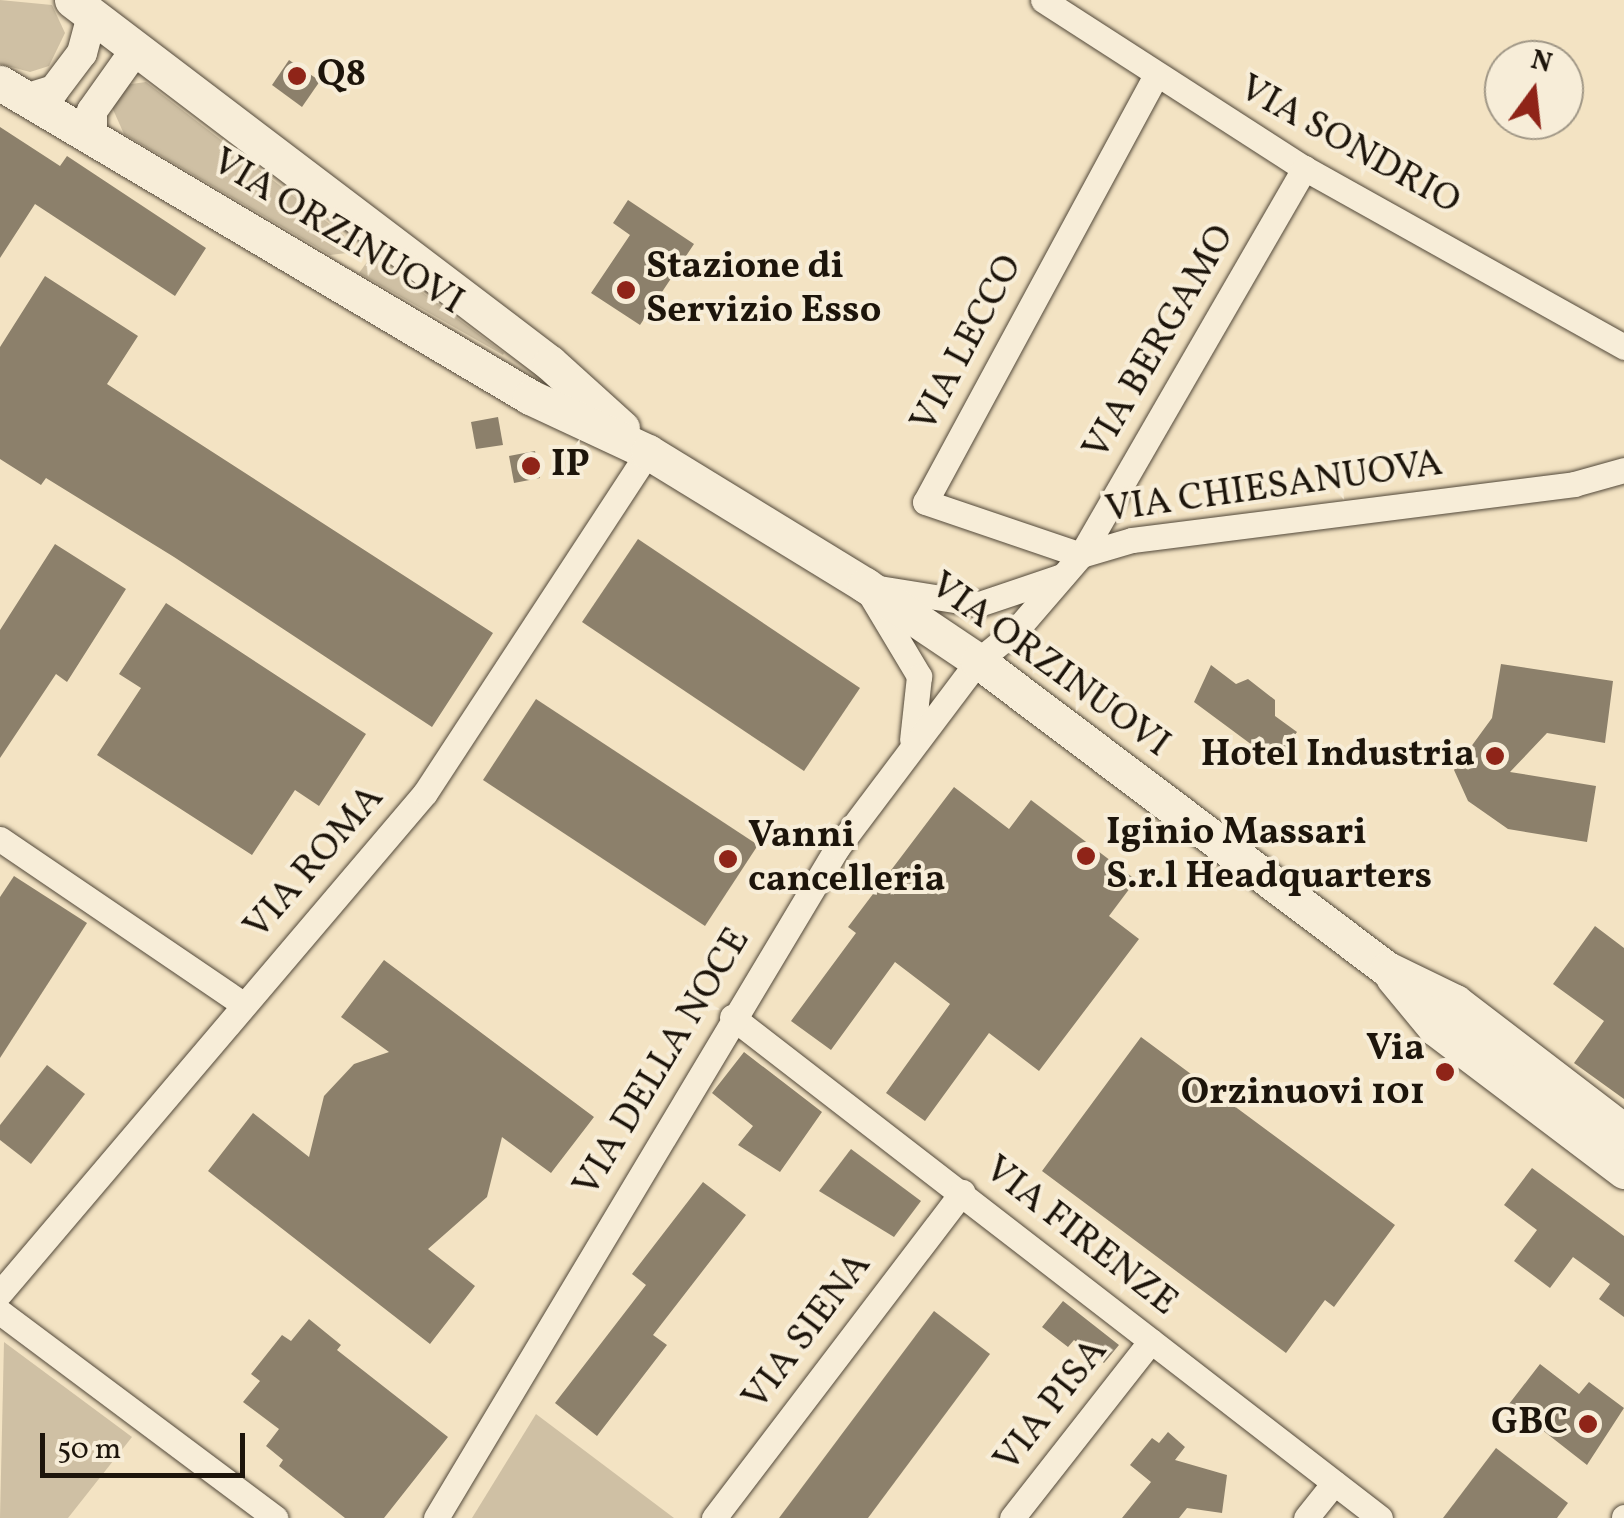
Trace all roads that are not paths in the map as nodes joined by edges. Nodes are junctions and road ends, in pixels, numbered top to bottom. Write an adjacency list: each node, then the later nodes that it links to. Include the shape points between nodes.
1 (1044, 0): 4 (street, VIA SONDRIO)
2 (82, 8): 3 (main road, VIA ORZINUOVI); 5 (street, VIA ORZINUOVI, via 82,53 54,90)
3 (136, 49): 6 (street, via 92,110); 9 (main road, VIA ORZINUOVI, via 550,363)
4 (1155, 77): 7 (street, VIA SONDRIO); 11 (street, VIA LECCO, via 925,502)
5 (14, 90): 6 (main road, VIA ORZINUOVI)
6 (92, 137): 9 (main road, VIA ORZINUOVI, via 530,397)
7 (1304, 168): 8 (street, VIA SONDRIO); 11 (street, VIA BERGAMO)
8 (1624, 347)
9 (648, 452): 13 (main road, VIA ORZINUOVI); 18 (street, VIA ROMA, via 426,793)
10 (1624, 470): 11 (street, VIA CHIESANUOVA, via 1574,484 1132,540)
11 (1081, 555): 12 (street, VIA CHIESANUOVA)
12 (1062, 576): 13 (street, via 979,604); 14 (street, VIA CHIESANUOVA, via 1018,628)
13 (864, 586): 14 (main road, VIA ORZINUOVI); 15 (street, via 920,676)
14 (978, 661): 15 (street, VIA DELLA NOCE); 17 (main road, VIA ORZINUOVI)
15 (910, 747): 19 (street, VIA DELLA NOCE, via 837,848)
16 (0, 839): 18 (street)
17 (1386, 969): 20 (main road, VIA ORZINUOVI, via 1455,1002); 21 (main road, VIA ORZINUOVI, via 1435,1028)
18 (242, 1004): 23 (street, VIA ROMA)
19 (732, 1017): 22 (street, VIA FIRENZE); 28 (street, VIA DELLA NOCE)
20 (1624, 1131)
21 (1624, 1171)
22 (962, 1192): 25 (street, VIA FIRENZE); 29 (street, VIA SIENA)
23 (0, 1293)
24 (0, 1312): 27 (street)
25 (1150, 1341): 26 (street, VIA FIRENZE); 30 (street, VIA PISA)
26 (1334, 1483): 31 (street); 32 (street, VIA FIRENZE)
27 (275, 1518)
28 (436, 1518)
29 (714, 1518)
30 (1012, 1518)
31 (1306, 1518)
32 (1380, 1518)

